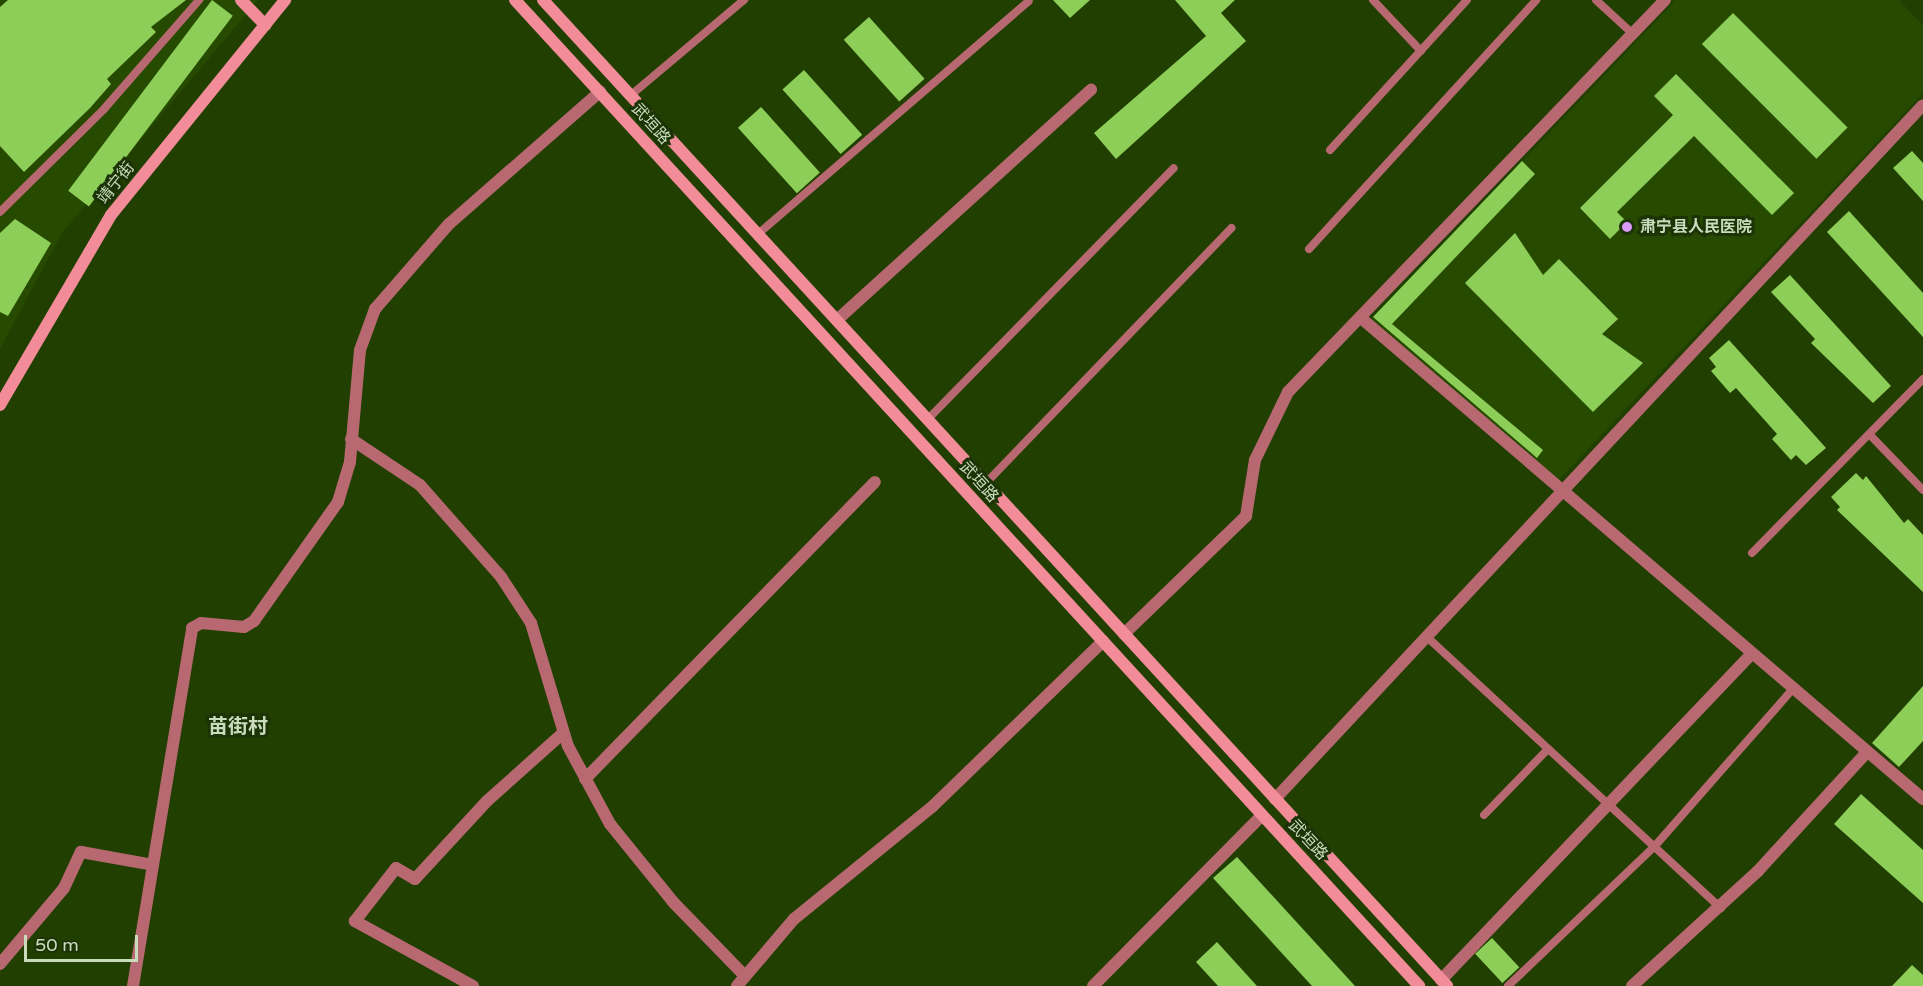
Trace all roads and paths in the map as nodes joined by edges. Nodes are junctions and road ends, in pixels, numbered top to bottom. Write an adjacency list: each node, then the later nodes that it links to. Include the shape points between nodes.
1 (199, 0): 22 (lane, via 104,109)
2 (240, 0): 13 (main road)
3 (285, 0): 13 (main road, 靖宁街)
4 (515, 0): 17 (main road, 武垣路)
5 (543, 0): 18 (main road, 武垣路)
6 (744, 0): 18 (lane)
7 (1373, 0): 15 (lane)
8 (1467, 0): 15 (lane)
9 (1536, 0): 25 (lane)
10 (1596, 0): 14 (lane)
11 (1665, 0): 14 (street)
12 (1029, 1): 24 (lane)
13 (265, 25): 29 (main road, 靖宁街, via 111,215)
14 (1634, 34): 26 (street)
15 (1420, 51): 20 (lane)
16 (1091, 90): 27 (street)
17 (600, 92): 32 (street, via 449,224 375,309 360,350); 40 (main road, 武垣路)
18 (631, 95): 24 (main road, 武垣路)
19 (1923, 105): 36 (street)
20 (1330, 150)
21 (1174, 168): 30 (lane)
22 (0, 212)
23 (1231, 228): 34 (lane)
24 (758, 234): 27 (main road, 武垣路)
25 (1309, 249)
26 (1361, 318): 36 (street); 38 (street, via 1277,409 1255,460 1246,516)
27 (837, 320): 30 (main road, 武垣路)
28 (1923, 379): 31 (lane)
29 (0, 405)
30 (928, 420): 34 (main road, 武垣路)
31 (1871, 436): 35 (lane); 37 (lane)
32 (351, 439): 43 (street, via 420,485 501,577 531,624); 53 (street, via 338,502 261,615 244,627 201,622 192,628)
33 (875, 482): 46 (street)
34 (986, 483): 38 (main road, 武垣路)
35 (1923, 490)
36 (1563, 491): 39 (street); 41 (street)
37 (1752, 553)
38 (1124, 634): 47 (main road, 武垣路)
39 (1427, 637): 44 (lane); 47 (street)
40 (1103, 641): 51 (main road, 武垣路); 56 (street, via 933,806 794,919)
41 (1751, 654): 42 (street); 49 (street)
42 (1793, 689): 45 (street); 52 (lane)
43 (563, 733): 46 (street); 59 (street, via 487,801 416,879 396,868 355,921)
44 (1548, 748): 49 (lane); 50 (lane)
45 (1867, 752): 48 (street); 54 (street)
46 (585, 779): 56 (street, via 636,860)
47 (1275, 799): 57 (main road, 武垣路)
48 (1923, 799)
49 (1610, 805): 52 (lane); 57 (street)
50 (1484, 814)
51 (1262, 815): 61 (street); 62 (main road, 武垣路)
52 (1654, 847): 54 (lane); 63 (lane)
53 (153, 865): 55 (street, via 81,852 64,888); 58 (street)
54 (1721, 908): 64 (street)
55 (0, 964)
56 (745, 976): 60 (street)
57 (1444, 983)
58 (133, 986)
59 (473, 986)
60 (736, 986)
61 (1093, 986)
62 (1419, 986)
63 (1509, 986)
64 (1632, 986)

